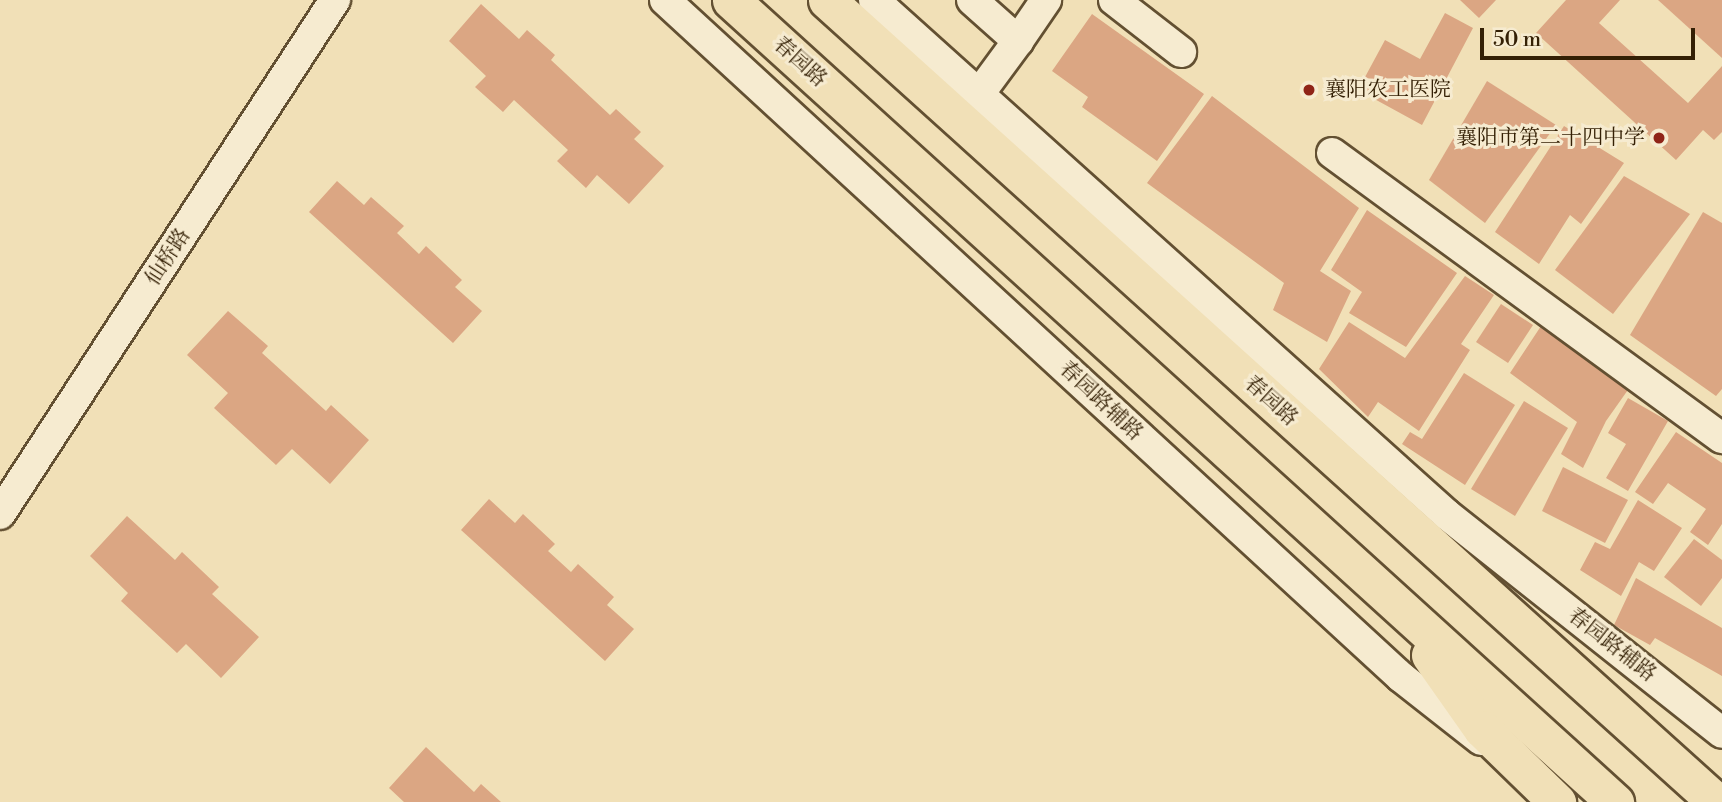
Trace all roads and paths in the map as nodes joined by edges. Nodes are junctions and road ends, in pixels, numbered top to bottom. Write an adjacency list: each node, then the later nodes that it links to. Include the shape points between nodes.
1 (335, 0): 18 (street, 仙桥路)
2 (665, 0): 12 (street, 春园路辅路)
3 (732, 0): 11 (main road, 春园路)
4 (827, 0): 15 (main road, 春园路)
5 (874, 0): 13 (street, 春园路辅路)
6 (972, 0): 9 (street)
7 (1046, 0): 9 (street)
8 (1114, 0): 10 (street)
9 (1018, 41): 13 (street)
10 (1181, 52)
11 (792, 55): 12 (street); 19 (main road, 春园路)
12 (760, 87): 23 (street, 春园路辅路, via 1401,677)
13 (979, 94): 17 (street, 春园路辅路)
14 (1332, 153): 16 (street)
15 (1266, 396): 17 (street); 21 (main road, 春园路)
16 (1722, 438)
17 (1373, 449): 20 (street, 春园路辅路, via 1446,514)
18 (0, 514)
19 (1389, 597): 23 (main road, via 1482,729); 24 (main road, 春园路)
20 (1722, 733)
21 (1661, 752): 22 (main road); 25 (main road, 春园路)
22 (1722, 777)
23 (1552, 797)
24 (1615, 802)
25 (1716, 802)

